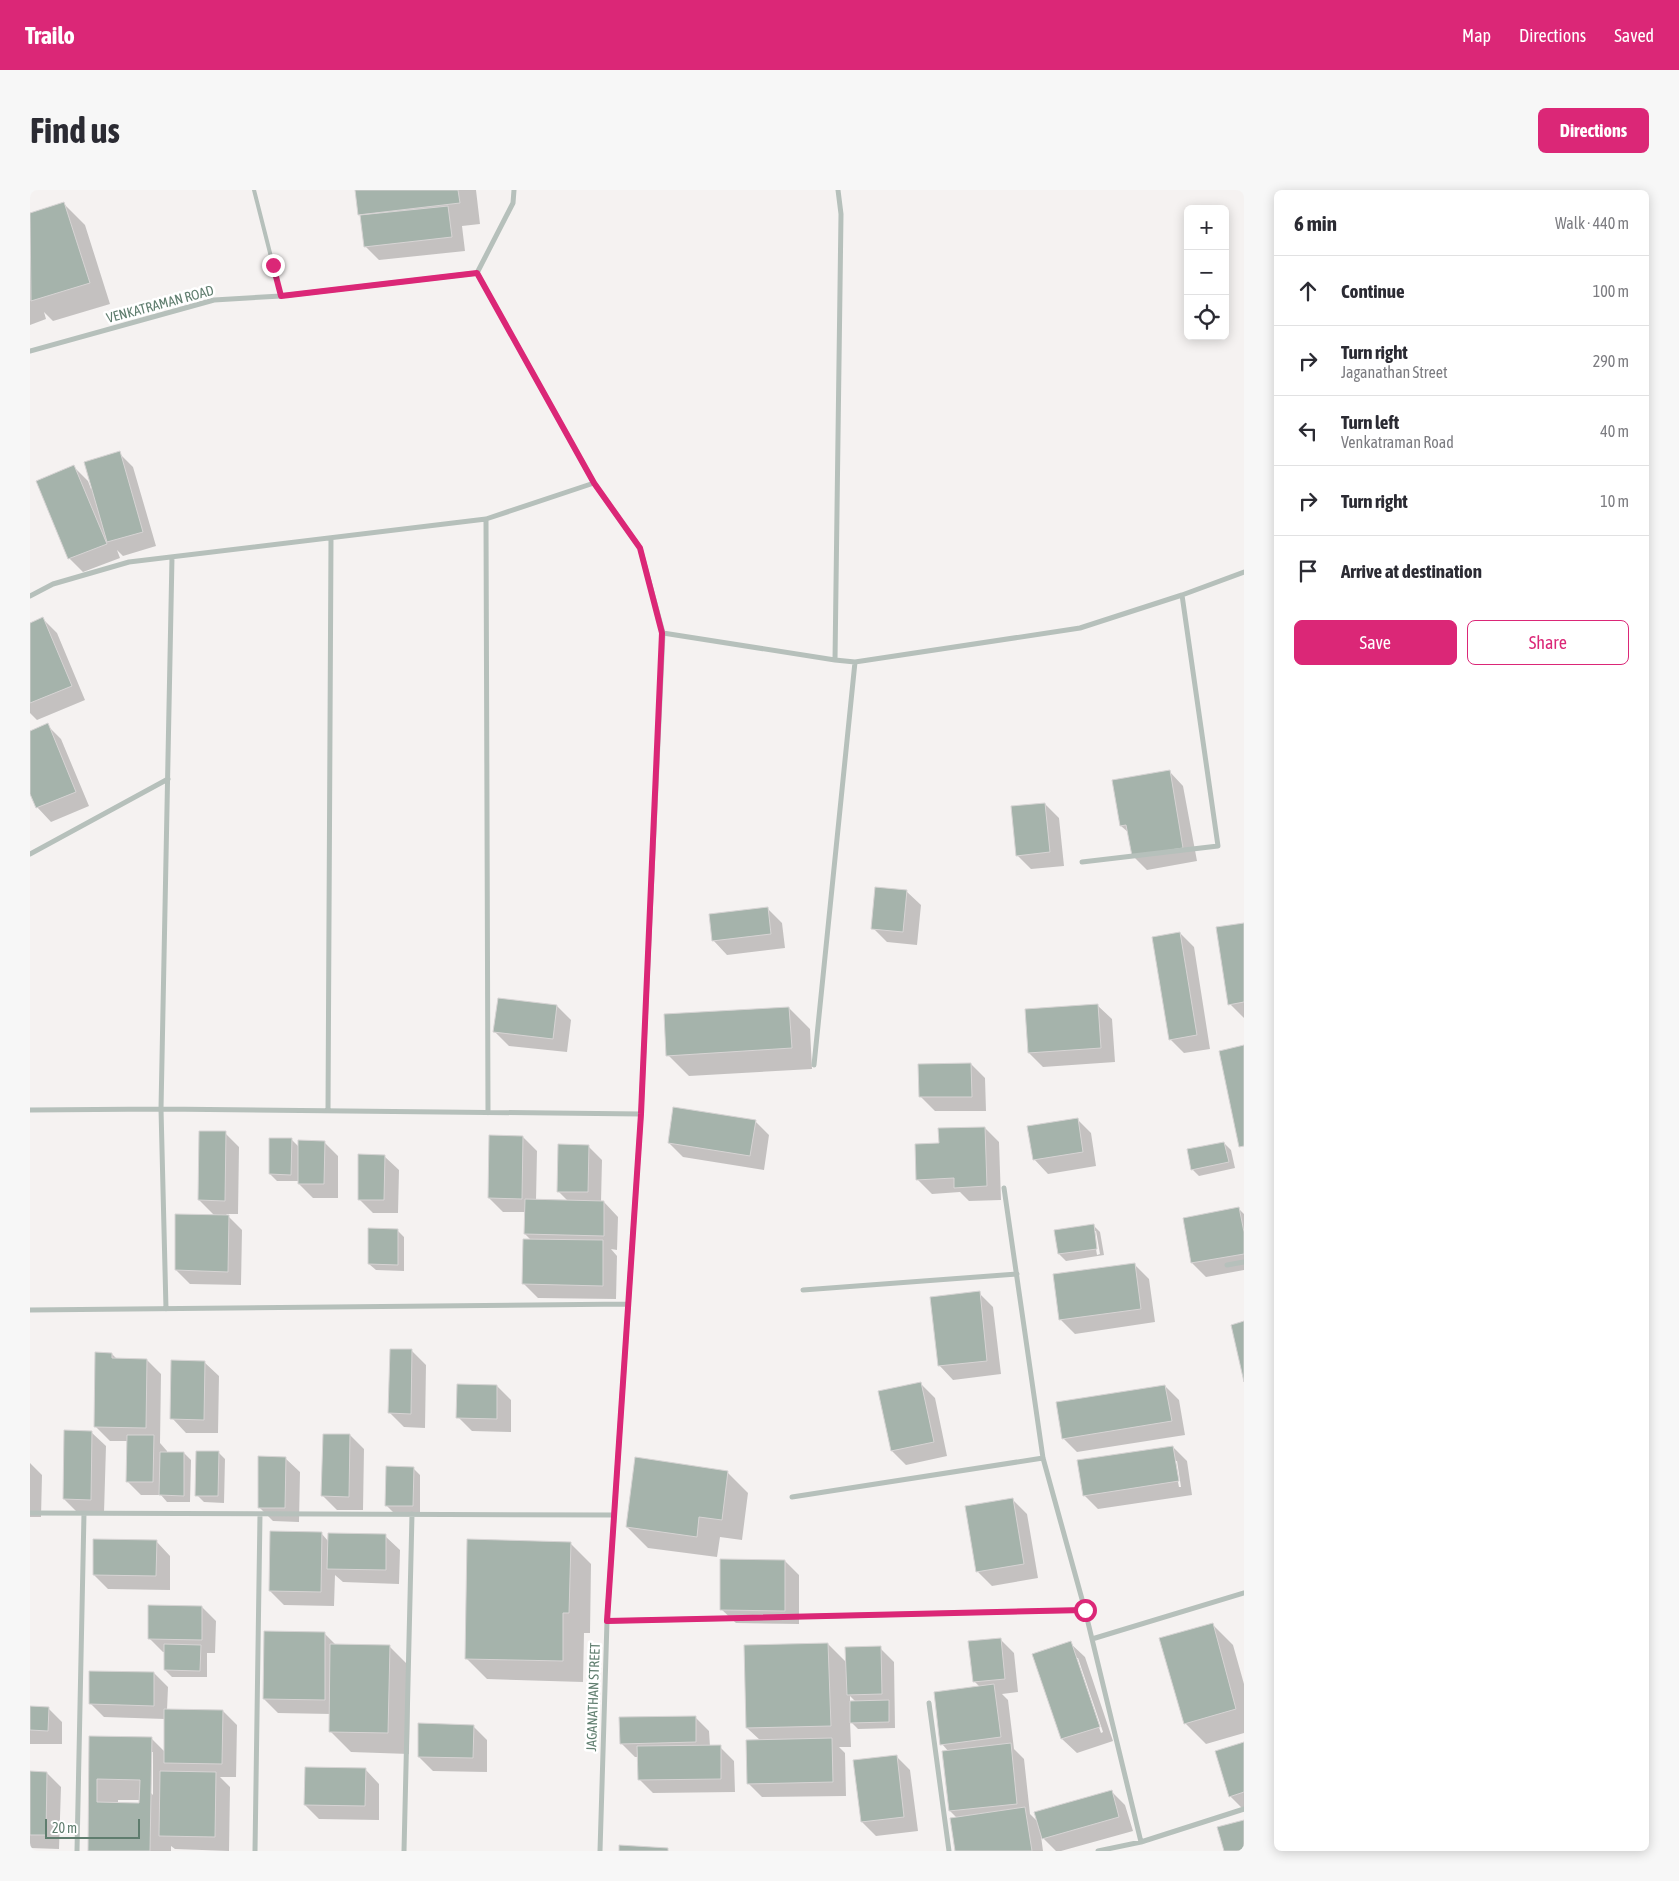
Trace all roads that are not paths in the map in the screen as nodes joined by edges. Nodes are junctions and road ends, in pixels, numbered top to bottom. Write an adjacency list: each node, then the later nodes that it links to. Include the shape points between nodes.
1 (254, 190): 5 (lane)
2 (514, 190): 4 (street, via 513,203)
3 (838, 190): 15 (street, via 841,214)
4 (477, 273): 5 (street, VENKATRAMAN ROAD); 7 (street, JAGANATHAN STREET)
5 (281, 296): 6 (street, VENKATRAMAN ROAD, via 214,300)
6 (30, 351)
7 (594, 483): 8 (street); 14 (street, JAGANATHAN STREET, via 640,548)
8 (486, 519): 9 (street); 24 (street)
9 (331, 538): 10 (street); 23 (street)
10 (172, 557): 13 (street, via 128,562 53,584); 17 (street)
11 (1244, 572): 12 (street)
12 (1182, 595): 16 (street, via 1080,628); 19 (street, via 1218,846)
13 (30, 596)
14 (662, 633): 15 (street); 25 (street, JAGANATHAN STREET)
15 (835, 660): 16 (street)
16 (856, 662): 20 (street)
17 (168, 778): 18 (street); 21 (street)
18 (30, 854)
19 (1082, 862)
20 (814, 1065)
21 (161, 1109): 22 (street); 23 (street); 32 (street)
22 (30, 1110)
23 (328, 1111): 24 (street)
24 (488, 1113): 25 (street)
25 (641, 1114): 31 (street, JAGANATHAN STREET)
26 (1004, 1188): 29 (street)
27 (1244, 1262): 28 (street)
28 (1227, 1265)
29 (1017, 1274): 30 (street); 34 (street)
30 (803, 1290)
31 (628, 1304): 32 (street); 40 (street, JAGANATHAN STREET)
32 (166, 1309): 33 (street)
33 (30, 1310)
34 (1043, 1458): 35 (street); 42 (street)
35 (792, 1497)
36 (30, 1513): 37 (street)
37 (84, 1513): 38 (street); 48 (street)
38 (260, 1514): 39 (street); 49 (street)
39 (412, 1514): 40 (street); 50 (street)
40 (614, 1515): 43 (street, JAGANATHAN STREET)
41 (1244, 1593): 44 (street)
42 (1085, 1610): 43 (street); 44 (street)
43 (607, 1621): 51 (street, JAGANATHAN STREET)
44 (1092, 1639): 47 (street)
45 (929, 1703): 52 (street)
46 (1244, 1809): 47 (street)
47 (1141, 1842): 53 (street)
48 (76, 1851)
49 (255, 1851)
50 (404, 1851)
51 (600, 1851)
52 (949, 1851)
53 (1098, 1851)

